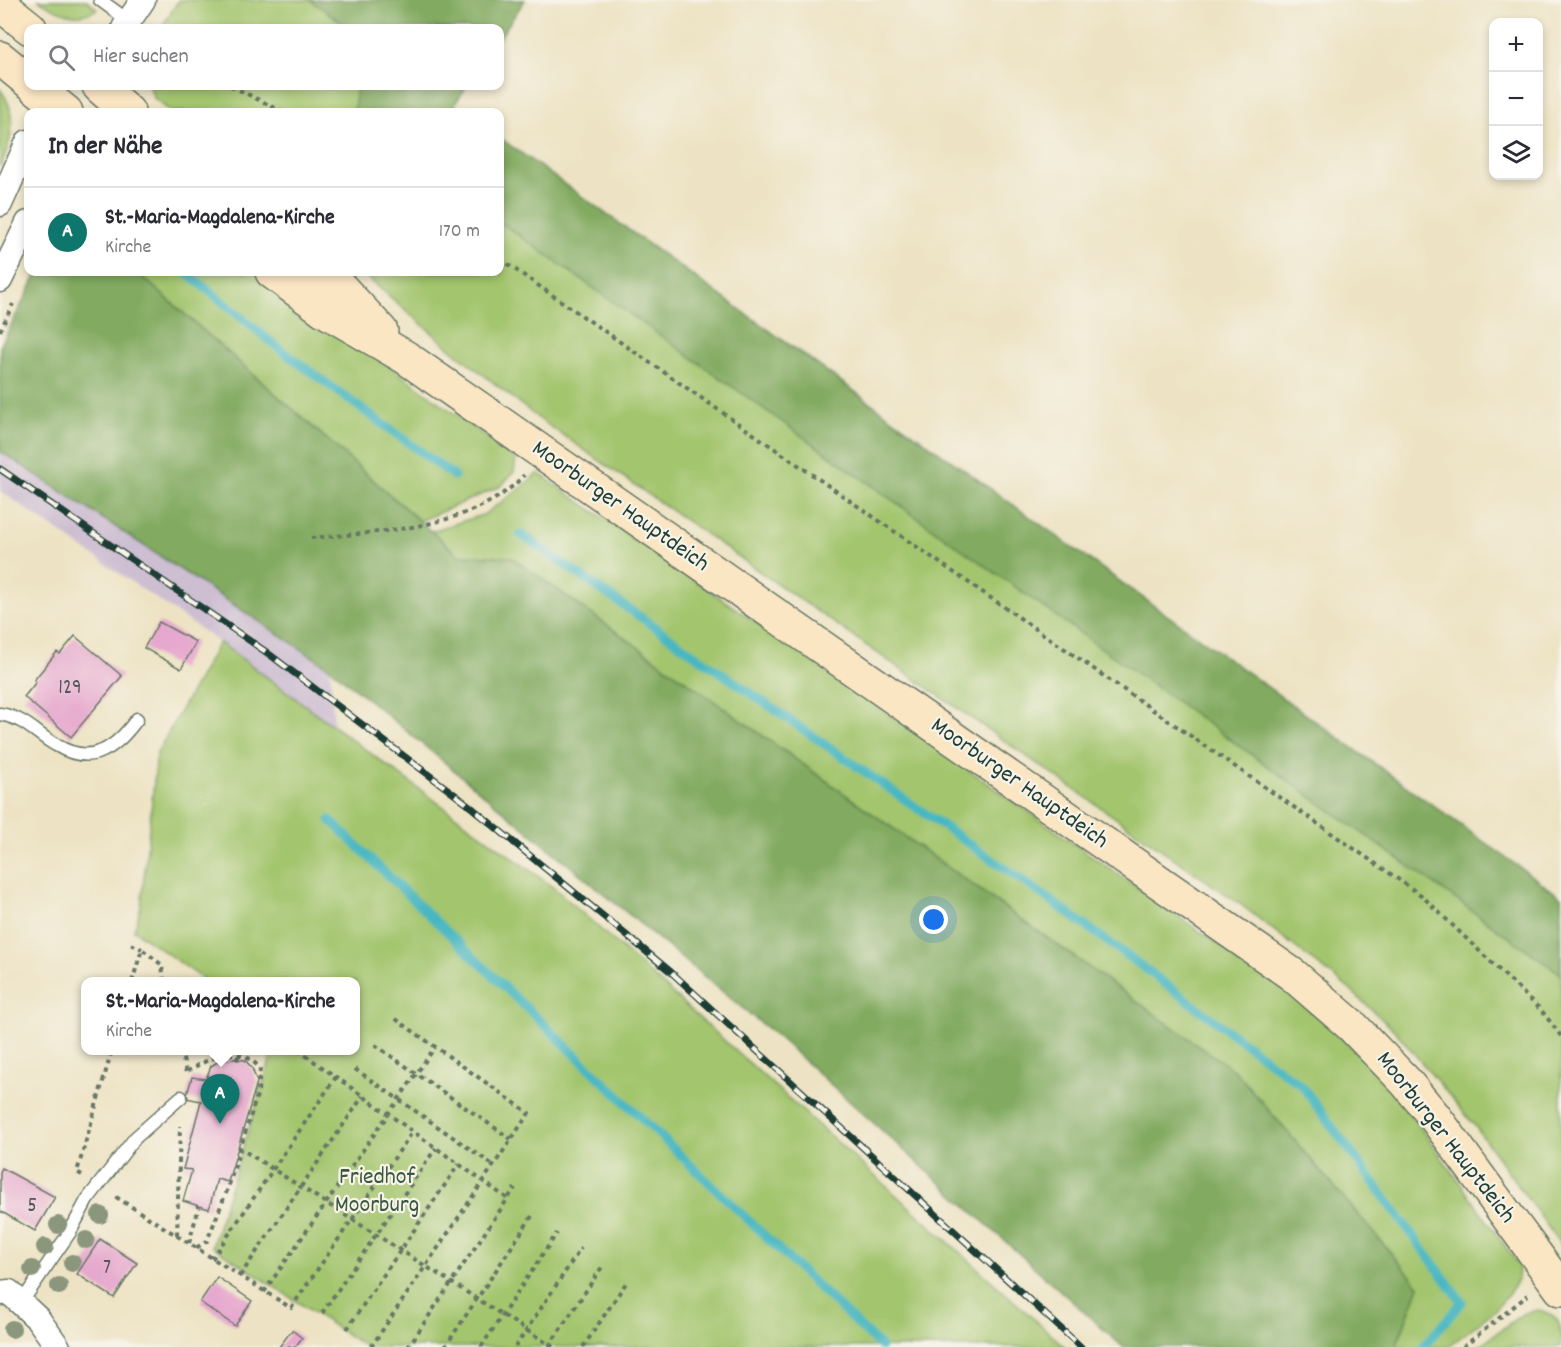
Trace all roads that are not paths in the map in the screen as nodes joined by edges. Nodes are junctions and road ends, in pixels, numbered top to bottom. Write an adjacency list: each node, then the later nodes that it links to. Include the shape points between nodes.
1 (100, 0): 5 (lane)
2 (143, 0): 6 (street)
3 (0, 4): 4 (main road)
4 (25, 24)
5 (125, 24)
6 (127, 24)
7 (0, 58): 8 (main road)
8 (24, 77)
9 (92, 90): 11 (main road)
10 (103, 90): 12 (main road)
11 (90, 108)
12 (124, 108)
13 (24, 151): 14 (street)
14 (0, 204)
15 (24, 231): 18 (street)
16 (277, 276): 19 (main road, Moorburger Hauptdeich, via 324,310)
17 (326, 276): 19 (main road, Moorburger Hauptdeich)
18 (0, 280)
19 (405, 357): 23 (main road, Moorburger Hauptdeich, via 1240,938 1323,1000 1380,1054 1434,1116)
20 (0, 714): 21 (lane, via 21,720 55,745 87,754 113,746)
21 (137, 719)
22 (181, 1097): 24 (lane, via 135,1138 87,1200 70,1232)
23 (1561, 1288)
24 (10, 1298): 25 (street, via 38,1319)
25 (58, 1347)

